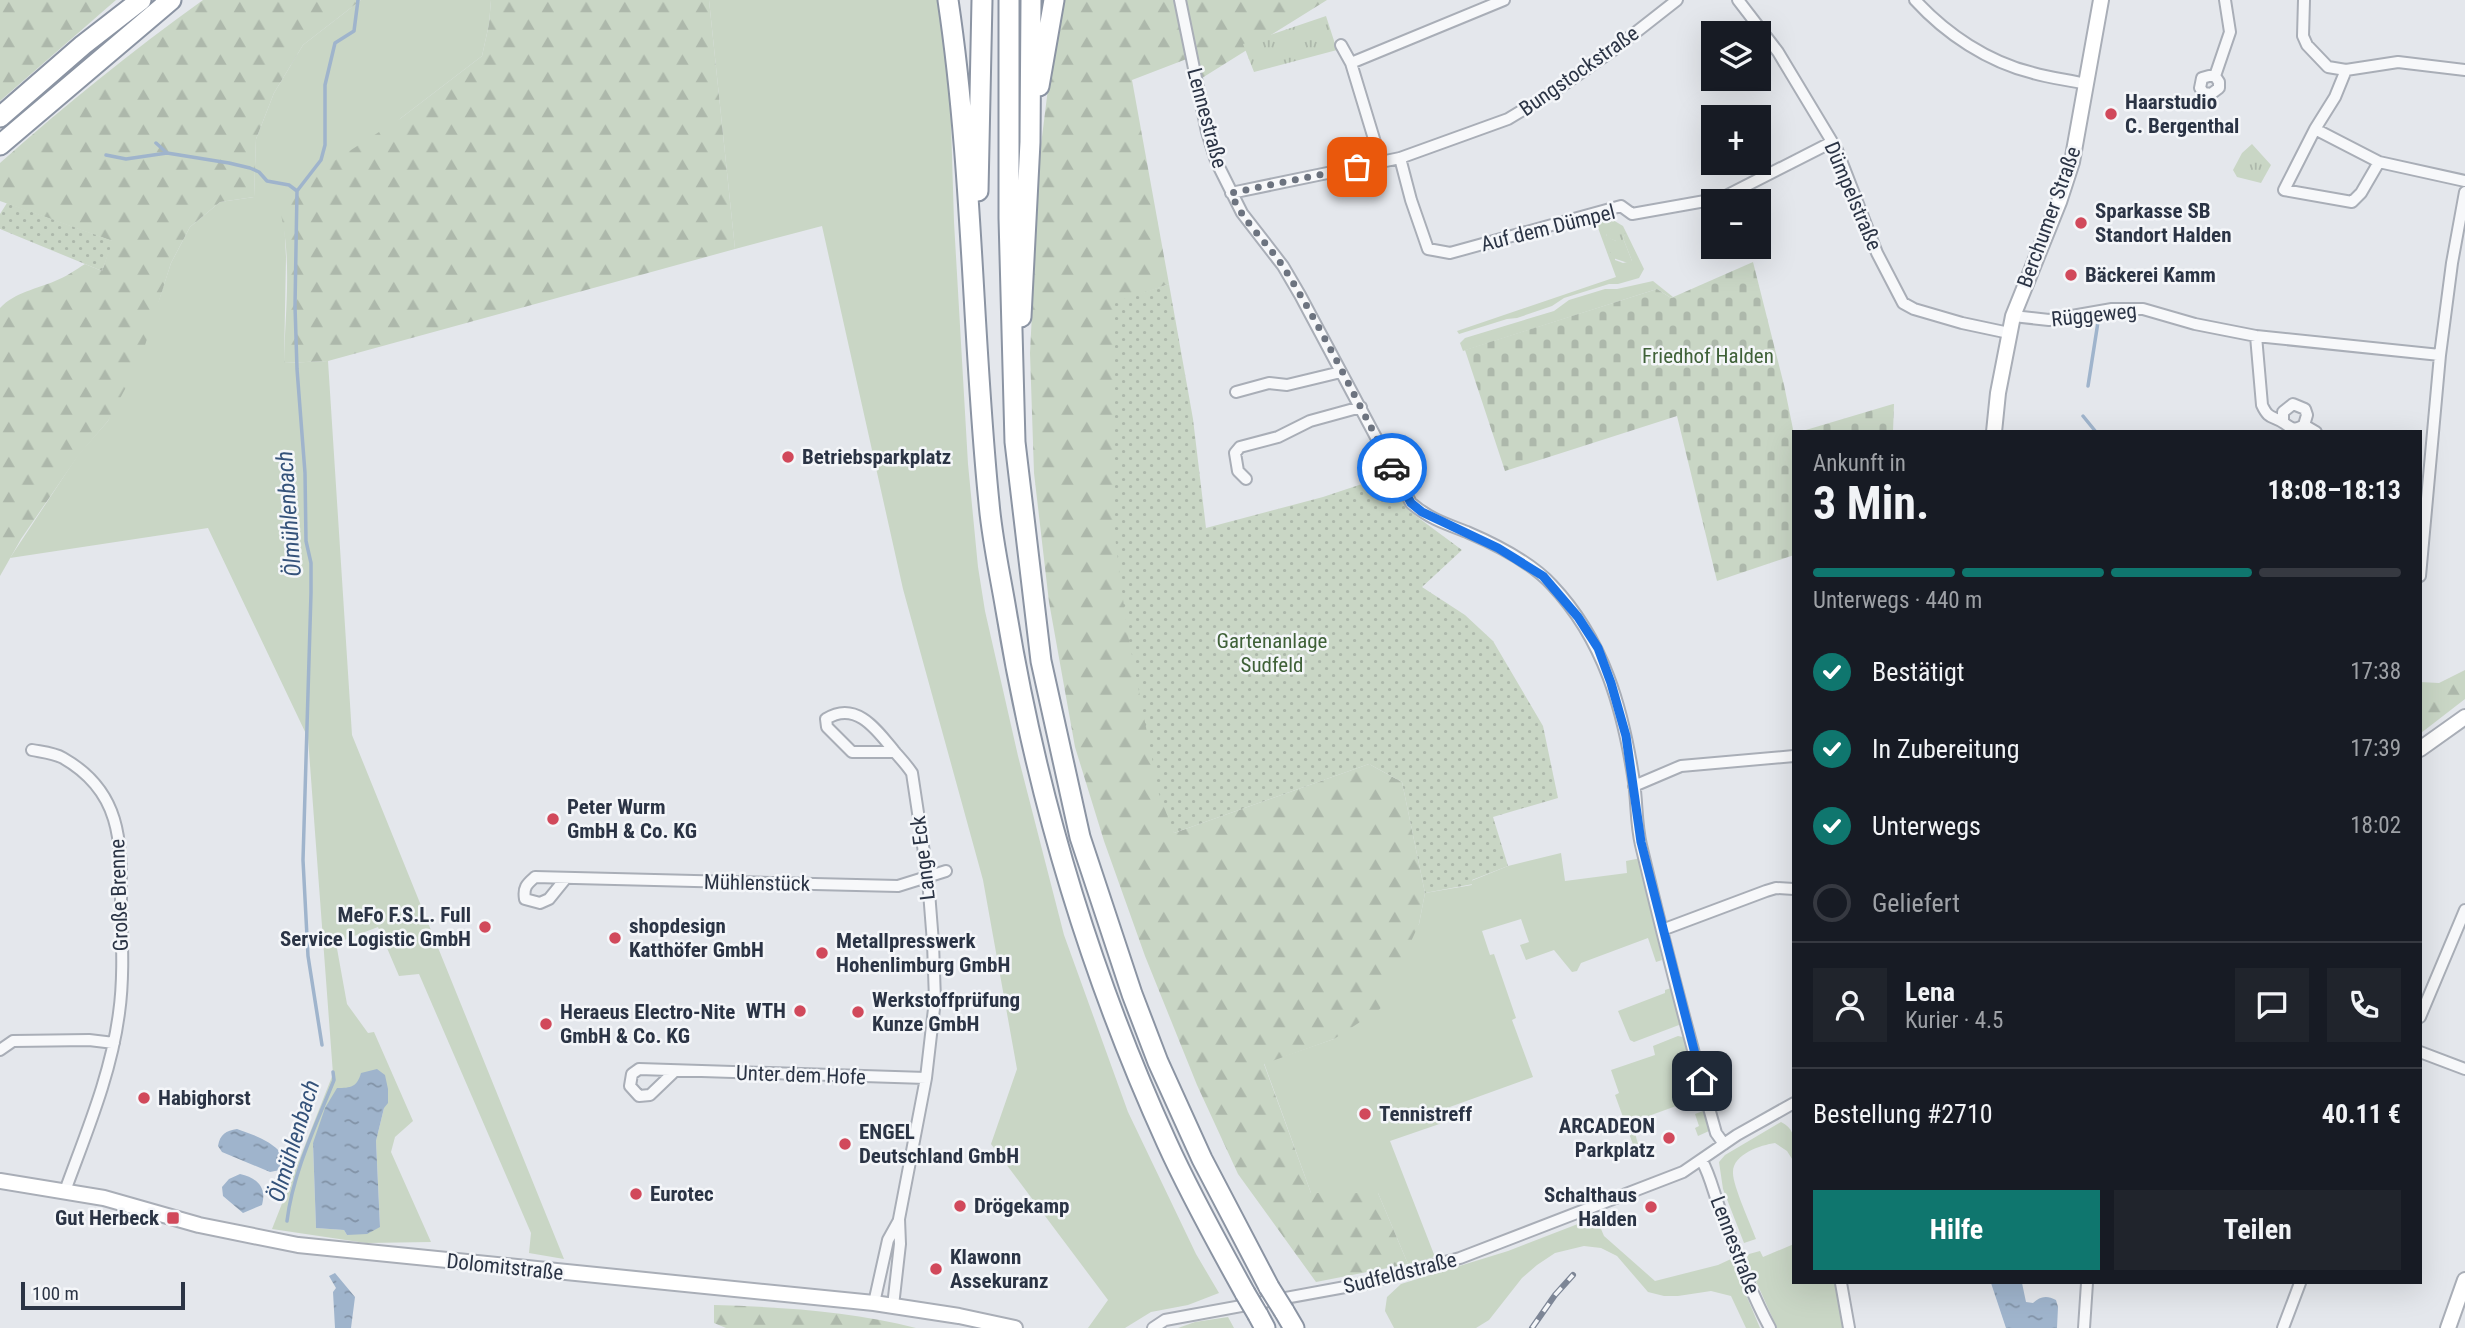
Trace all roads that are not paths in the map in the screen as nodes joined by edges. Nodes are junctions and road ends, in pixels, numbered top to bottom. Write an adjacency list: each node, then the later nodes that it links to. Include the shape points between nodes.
1 (141, 0): 26 (highway)
2 (171, 0): 20 (highway)
3 (185, 0): 20 (highway)
4 (948, 0): 19 (highway)
5 (957, 0): 19 (highway)
6 (982, 0): 39 (highway)
7 (1009, 0): 45 (highway)
8 (1031, 0): 28 (highway)
9 (1054, 0): 28 (highway)
10 (1180, 0): 36 (street, Lennestraße, via 1207,132)
11 (1504, 0): 21 (street)
12 (1677, 0): 31 (street, Bungstockstraße, via 1553,92 1508,119)
13 (1738, 0): 29 (street, Dümpelstraße, via 1778,52)
14 (1915, 0): 25 (street, via 1952,33 1990,57 2033,73)
15 (2101, 0): 25 (street, Berchumer Straße)
16 (2225, 0): 24 (street, via 2230,32)
17 (2304, 0): 22 (street, via 2307,45 2328,66)
18 (1340, 45): 21 (street)
19 (957, 55): 39 (highway)
20 (105, 56): 30 (highway)
21 (1351, 63): 32 (street)
22 (2346, 70): 23 (street, via 2398,62); 27 (street)
23 (2465, 70)
24 (2215, 76)
25 (2086, 84): 40 (street, Berchumer Straße, via 2072,162)
26 (0, 117)
27 (2315, 129): 33 (street); 33 (street, via 2284,190 2351,202)
28 (1030, 142): 45 (highway)
29 (1832, 142): 31 (street, Auf dem Dümpel, via 1723,198 1632,214 1621,206 1450,253 1428,249); 41 (street, Dümpelstraße, via 1877,253 1903,303)
30 (0, 145)
31 (1400, 158): 32 (street, Bungstockstraße)
32 (1381, 162): 36 (street, Bungstockstraße)
33 (2379, 162): 34 (street)
34 (2465, 181)
35 (2465, 192): 37 (street)
36 (1231, 193): 44 (street, Lennestraße, via 1283,266)
37 (2452, 263): 38 (street); 43 (street)
38 (2465, 265)
39 (976, 302): 86 (highway, bridge, via 989,506 1023,705 1064,867 1102,982 1153,1112)
40 (2013, 316): 41 (street, Berchumer Straße); 42 (street, Rüggeweg, via 2049,320 2112,309 2143,309)
41 (2009, 333): 50 (street, Berchumer Straße)
42 (2256, 336): 43 (street, Rüggeweg); 48 (street, via 2262,405 2271,419)
43 (2440, 355): 53 (street)
44 (1341, 372): 46 (street, via 1287,386 1269,383); 47 (street, Lennestraße)
45 (1014, 391): 89 (highway, bridge, via 1014,442 1039,649 1080,837 1158,1062 1202,1159)
46 (1236, 392)
47 (1362, 407): 52 (street, via 1240,447 1235,453 1238,471); 60 (street, Lennestraße, via 1411,503 1543,576 1590,634 1611,683)
48 (2283, 422): 49 (street, via 2290,429); 49 (street, via 2287,407 2298,404 2307,415)
49 (2304, 425): 51 (street)
50 (1993, 430)
51 (2313, 430)
52 (1246, 479)
53 (2424, 505): 54 (street)
54 (2422, 540)
55 (2465, 717): 56 (street)
56 (2422, 748)
57 (32, 750): 68 (street, Große Brenne, via 61,757 80,772 100,789 115,818 121,848 122,985)
58 (895, 752): 58 (street, Lange Eck, via 865,718 841,713 826,719 827,727 852,752); 63 (street, Lange Eck, via 912,773)
59 (1792, 756): 60 (street, via 1681,766)
60 (1634, 786): 66 (street, Lennestraße, via 1637,828)
61 (946, 871): 63 (street, Mühlenstück)
62 (566, 878): 63 (street, Mühlenstück, via 898,886)
63 (928, 879): 73 (street, Lange Eck, via 935,1000)
64 (1792, 889): 66 (street, via 1766,891)
65 (2465, 910): 67 (street)
66 (1662, 930): 75 (street, Lennestraße, via 1708,1106)
67 (2422, 1012)
68 (114, 1043): 69 (street, via 13,1041); 78 (street, Große Brenne)
69 (0, 1050)
70 (2422, 1053): 71 (street)
71 (2465, 1069)
72 (675, 1071): 73 (street, Unter dem Hofe)
73 (926, 1079): 79 (street, Lange Eck)
74 (1790, 1105): 75 (street)
75 (1724, 1144): 76 (street)
76 (1702, 1161): 88 (street, Sudfeldstraße, via 1640,1190 1426,1268 1165,1320); 90 (street, Lennestraße)
77 (0, 1181): 78 (street, Dolomitstraße)
78 (65, 1191): 84 (street, Dolomitstraße, via 298,1245)
79 (899, 1219): 84 (street, Lange Eck, via 888,1240); 85 (street, Lange Eck)
80 (2465, 1280): 94 (street)
81 (1841, 1284): 91 (street)
82 (2087, 1284): 92 (street)
83 (2300, 1284): 93 (street)
84 (874, 1303): 85 (street, Dolomitstraße)
85 (894, 1306): 87 (street, Dolomitstraße)
86 (1262, 1322)
87 (1015, 1328)
88 (1153, 1328)
89 (1294, 1328)
90 (1770, 1328)
91 (1849, 1328)
92 (2084, 1328)
93 (2283, 1328)
94 (2448, 1328)

